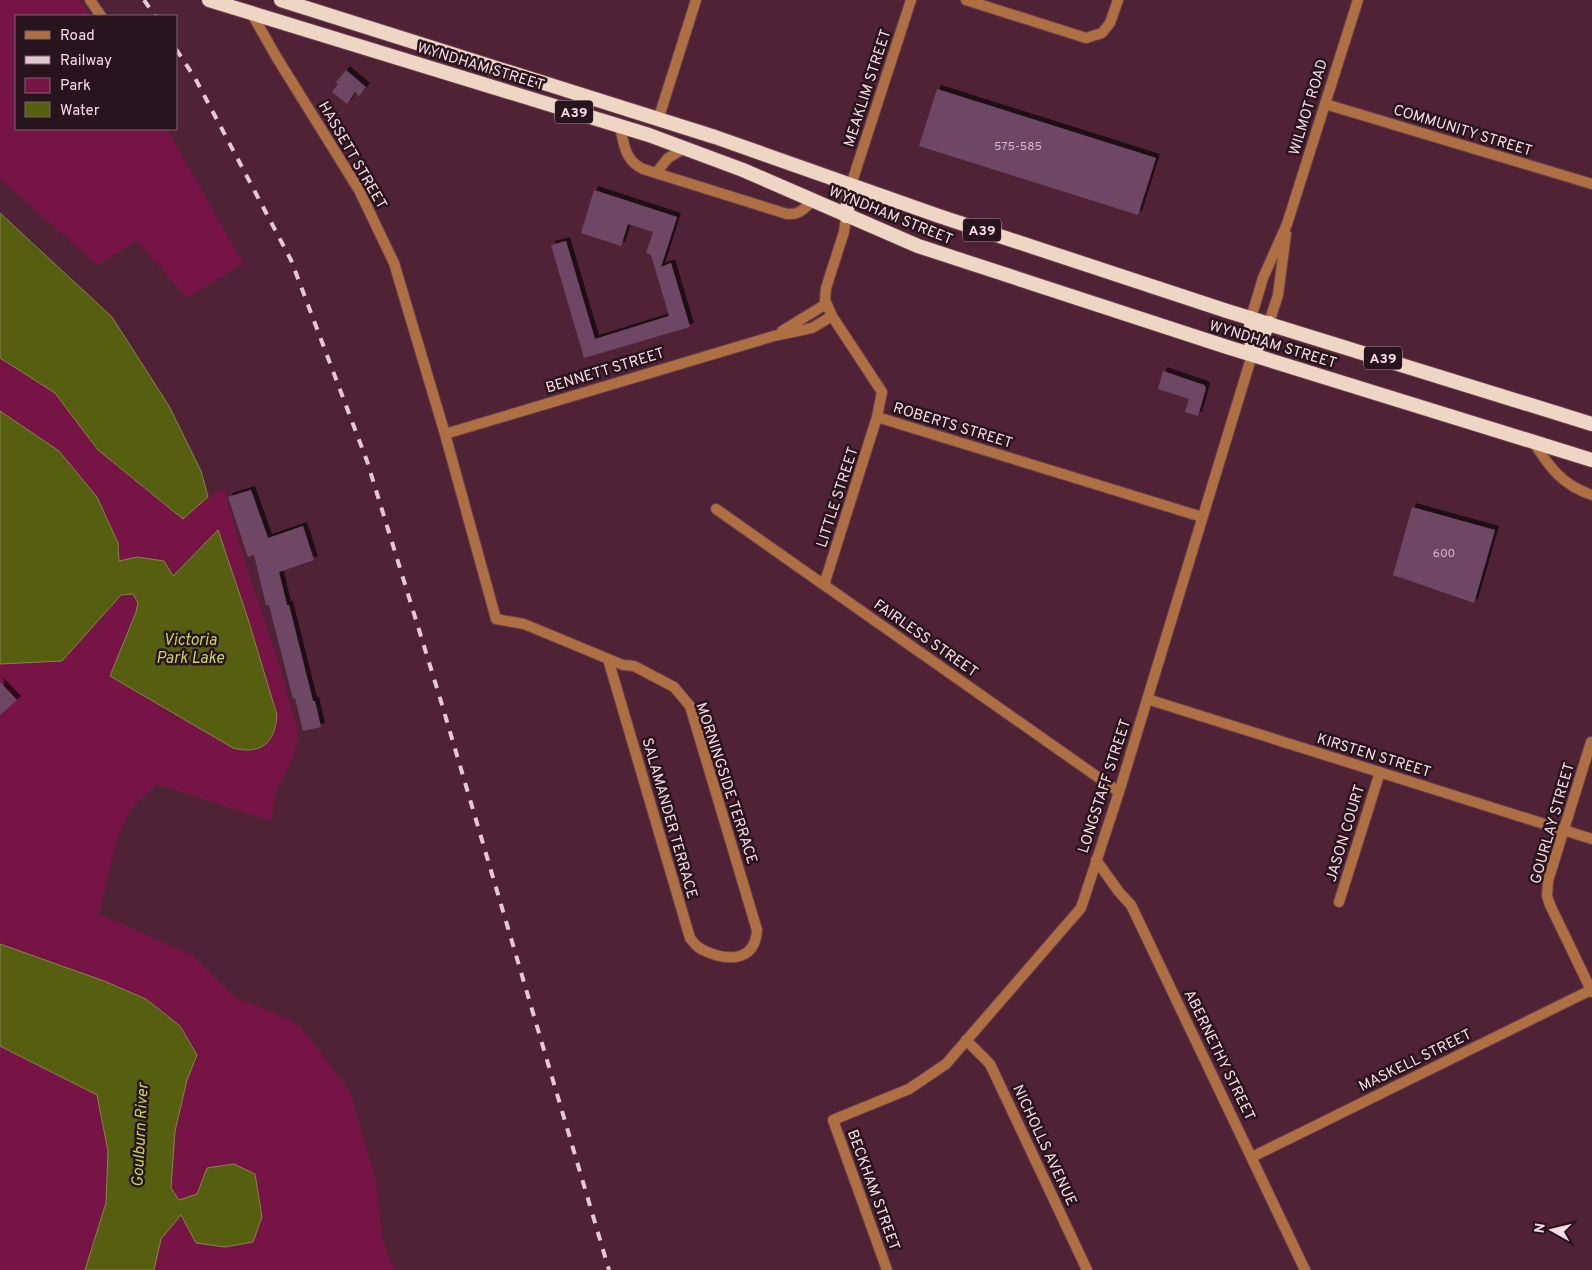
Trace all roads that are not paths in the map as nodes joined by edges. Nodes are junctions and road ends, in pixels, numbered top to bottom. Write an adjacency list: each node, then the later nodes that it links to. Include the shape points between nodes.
1 (90, 0): 10 (street)
2 (209, 0): 9 (highway, WYNDHAM STREET / A39)
3 (281, 0): 12 (highway, WYNDHAM STREET / A39)
4 (696, 0): 12 (street)
5 (911, 0): 17 (street, MEAKLIM STREET)
6 (966, 0): 7 (street, via 1086,38 1102,33 1110,23)
7 (1118, 0)
8 (1358, 0): 11 (street, WILMOT ROAD)
9 (251, 7): 13 (highway, WYNDHAM STREET / A39); 29 (street, HASSETT STREET, via 277,58 359,190 394,263)
10 (99, 9)
11 (1325, 104): 16 (street, COMMUNITY STREET); 20 (street, WILMOT ROAD)
12 (658, 120): 17 (highway, WYNDHAM STREET / A39)
13 (620, 127): 14 (highway, WYNDHAM STREET / A39); 15 (street, via 631,161)
14 (685, 148): 15 (street, via 668,158); 18 (highway, WYNDHAM STREET / A39)
15 (656, 173): 18 (street, via 787,214 802,212)
16 (1592, 184)
17 (851, 185): 19 (highway); 23 (highway, WYNDHAM STREET / A39)
18 (813, 200): 19 (highway, WYNDHAM STREET / A39)
19 (846, 216): 21 (street, via 824,294); 26 (highway, WYNDHAM STREET / A39, via 918,246)
20 (1287, 224): 23 (street, WILMOT ROAD, via 1263,278); 24 (street, WILMOT ROAD, via 1278,295)
21 (826, 304): 22 (street, ROBERTS STREET); 25 (street, BENNETT STREET)
22 (832, 316): 25 (street, BENNETT STREET, via 812,328); 27 (street, ROBERTS STREET, via 882,392)
23 (1251, 318): 24 (highway, WYNDHAM STREET / A39); 26 (highway)
24 (1268, 324): 26 (highway); 28 (highway, WYNDHAM STREET / A39)
25 (774, 336): 29 (street, BENNETT STREET)
26 (1252, 355): 30 (highway, WYNDHAM STREET / A39); 34 (street, LONGSTAFF STREET)
27 (877, 417): 34 (street, ROBERTS STREET); 35 (street, LITTLE STREET)
28 (1592, 424)
29 (445, 434): 36 (street, MORNINGSIDE TERRACE, via 496,619 524,624)
30 (1532, 441): 31 (highway, WYNDHAM STREET / A39); 32 (street, via 1555,474)
31 (1592, 460)
32 (1592, 495)
33 (716, 509): 35 (street, FAIRLESS STREET)
34 (1202, 517): 37 (street, LONGSTAFF STREET)
35 (824, 585): 40 (street, FAIRLESS STREET)
36 (608, 659): 45 (street, SALAMANDER TERRACE, via 690,938 699,948); 45 (street, MORNINGSIDE TERRACE, via 634,666 674,687 690,706 757,930 757,940 752,948)
37 (1147, 699): 39 (street, KIRSTEN STREET); 40 (street, LONGSTAFF STREET)
38 (1591, 742): 41 (street, GOURLAY STREET)
39 (1380, 772): 41 (street, KIRSTEN STREET); 44 (street, JASON COURT)
40 (1119, 792): 43 (street, LONGSTAFF STREET)
41 (1564, 830): 42 (street, KIRSTEN STREET); 46 (street, GOURLAY STREET, via 1548,881 1547,896)
42 (1592, 839)
43 (1096, 860): 47 (street, LONGSTAFF STREET, via 1081,908); 49 (street, ABERNETHY STREET, via 1131,906)
44 (1339, 902)
45 (732, 959)
46 (1592, 991): 49 (street, MASKELL STREET)
47 (966, 1040): 48 (street, LONGSTAFF STREET, via 946,1064 908,1089); 51 (street, NICHOLLS AVENUE, via 990,1064)
48 (833, 1120): 50 (street, BECKHAM STREET)
49 (1252, 1156): 52 (street, ABERNETHY STREET)
50 (887, 1270)
51 (1087, 1270)
52 (1304, 1270)

